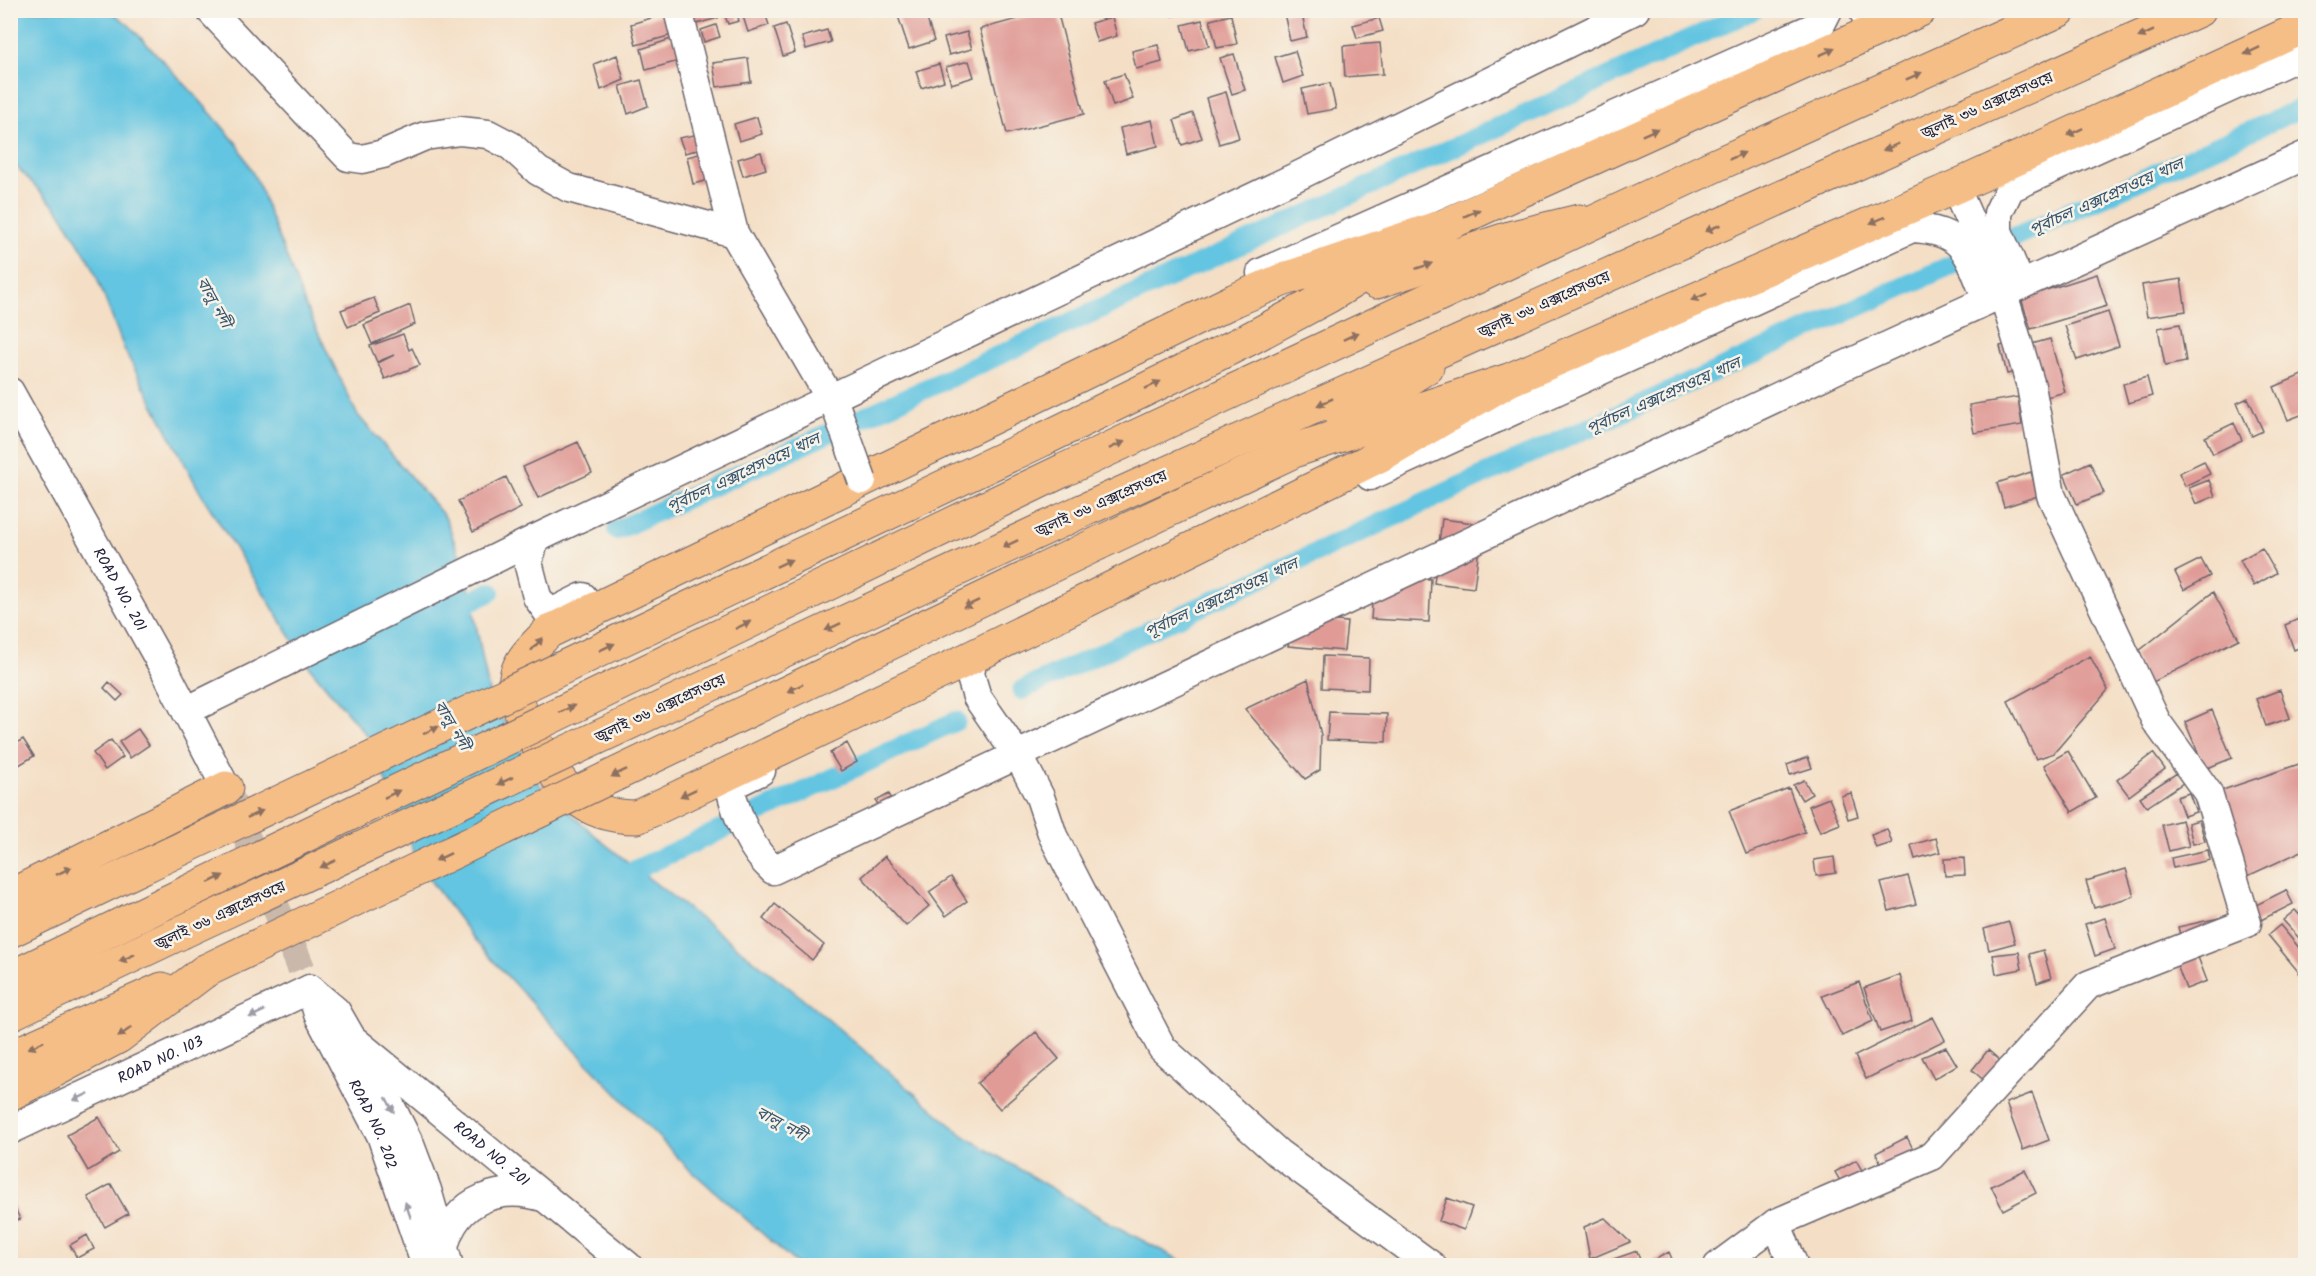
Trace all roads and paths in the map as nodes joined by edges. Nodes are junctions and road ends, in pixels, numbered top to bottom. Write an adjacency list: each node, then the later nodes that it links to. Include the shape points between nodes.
1 (210, 10): 15 (street, via 348,157 362,159 383,154 425,136 460,131 488,134 511,146 538,171 569,188)
2 (678, 10): 15 (street)
3 (1635, 10): 21 (street)
4 (1920, 10): 8 (main road)
5 (2060, 10): 13 (main road, one-way to 5)
6 (2199, 10): 18 (main road, জুলাই ৩৬ এক্সপ্রেসওয়ে, one-way to 18)
7 (1824, 17): 23 (street, via 1239,283)
8 (1868, 21): 14 (main road, one-way to 8)
9 (2306, 26): 12 (main road, one-way to 12)
10 (2306, 53): 16 (street, via 2010,188 1998,213)
11 (2306, 155): 16 (street)
12 (1960, 200): 16 (street); 19 (main road, one-way to 19)
13 (1616, 212): 17 (main road, one-way to 13, via 1513,237); 32 (main road, one-way to 13, bridge, via 1064,470)
14 (1443, 226): 17 (main road); 23 (main road, via 1282,280)
15 (734, 232): 21 (street)
16 (2002, 292): 25 (street, via 1952,235 1912,228); 27 (street); 40 (street, via 2031,386 2051,495 2156,721 2208,793 2247,923 2088,985 1932,1156)
17 (1329, 296): 30 (main road, one-way to 17, bridge, via 1044,439)
18 (1484, 331): 22 (main road); 34 (main road, জুলাই ৩৬ এক্সপ্রেসওয়ে, one-way to 34, bridge, via 1082,511)
19 (1509, 380): 22 (main road); 25 (main road, via 1381,455)
20 (10, 392): 26 (street, ROAD NO. 201)
21 (834, 404): 23 (street, bridge); 24 (street)
22 (1296, 450): 31 (main road, one-way to 31, bridge)
23 (859, 474): 24 (street, via 549,614 537,597 528,562); 25 (main road, one-way to 23, via 637,817 612,817 561,786 522,716 517,696 516,676 527,655 548,632)
24 (532, 541): 26 (street)
25 (972, 663): 27 (street, via 972,688); 27 (street, via 730,786 758,856 773,870)
26 (186, 711): 28 (street, ROAD NO. 201)
27 (1017, 755): 43 (street, via 1040,797 1053,836 1162,1048 1278,1153)
28 (226, 788): 29 (main road, one-way to 28)
29 (10, 896)
30 (10, 931)
31 (205, 971): 36 (main road, one-way to 36); 37 (main road, one-way to 37, via 118,1037)
32 (10, 978)
33 (310, 989): 35 (street, ROAD NO. 201, via 336,1011); 38 (street, ROAD NO. 103, one-way to 38); 41 (street, ROAD NO. 202, one-way to 33, via 381,1135 318,1014)
34 (10, 1014)
35 (355, 1041): 39 (street, ROAD NO. 201); 41 (street, ROAD NO. 201, one-way to 41, via 410,1145)
36 (10, 1057)
37 (10, 1094)
38 (10, 1130)
39 (549, 1199): 41 (street, via 512,1191 480,1200 454,1222); 42 (street, ROAD NO. 201)
40 (1776, 1222): 44 (street); 45 (street)
41 (435, 1257)
42 (628, 1266)
43 (1432, 1266)
44 (1718, 1266)
45 (1794, 1266)

